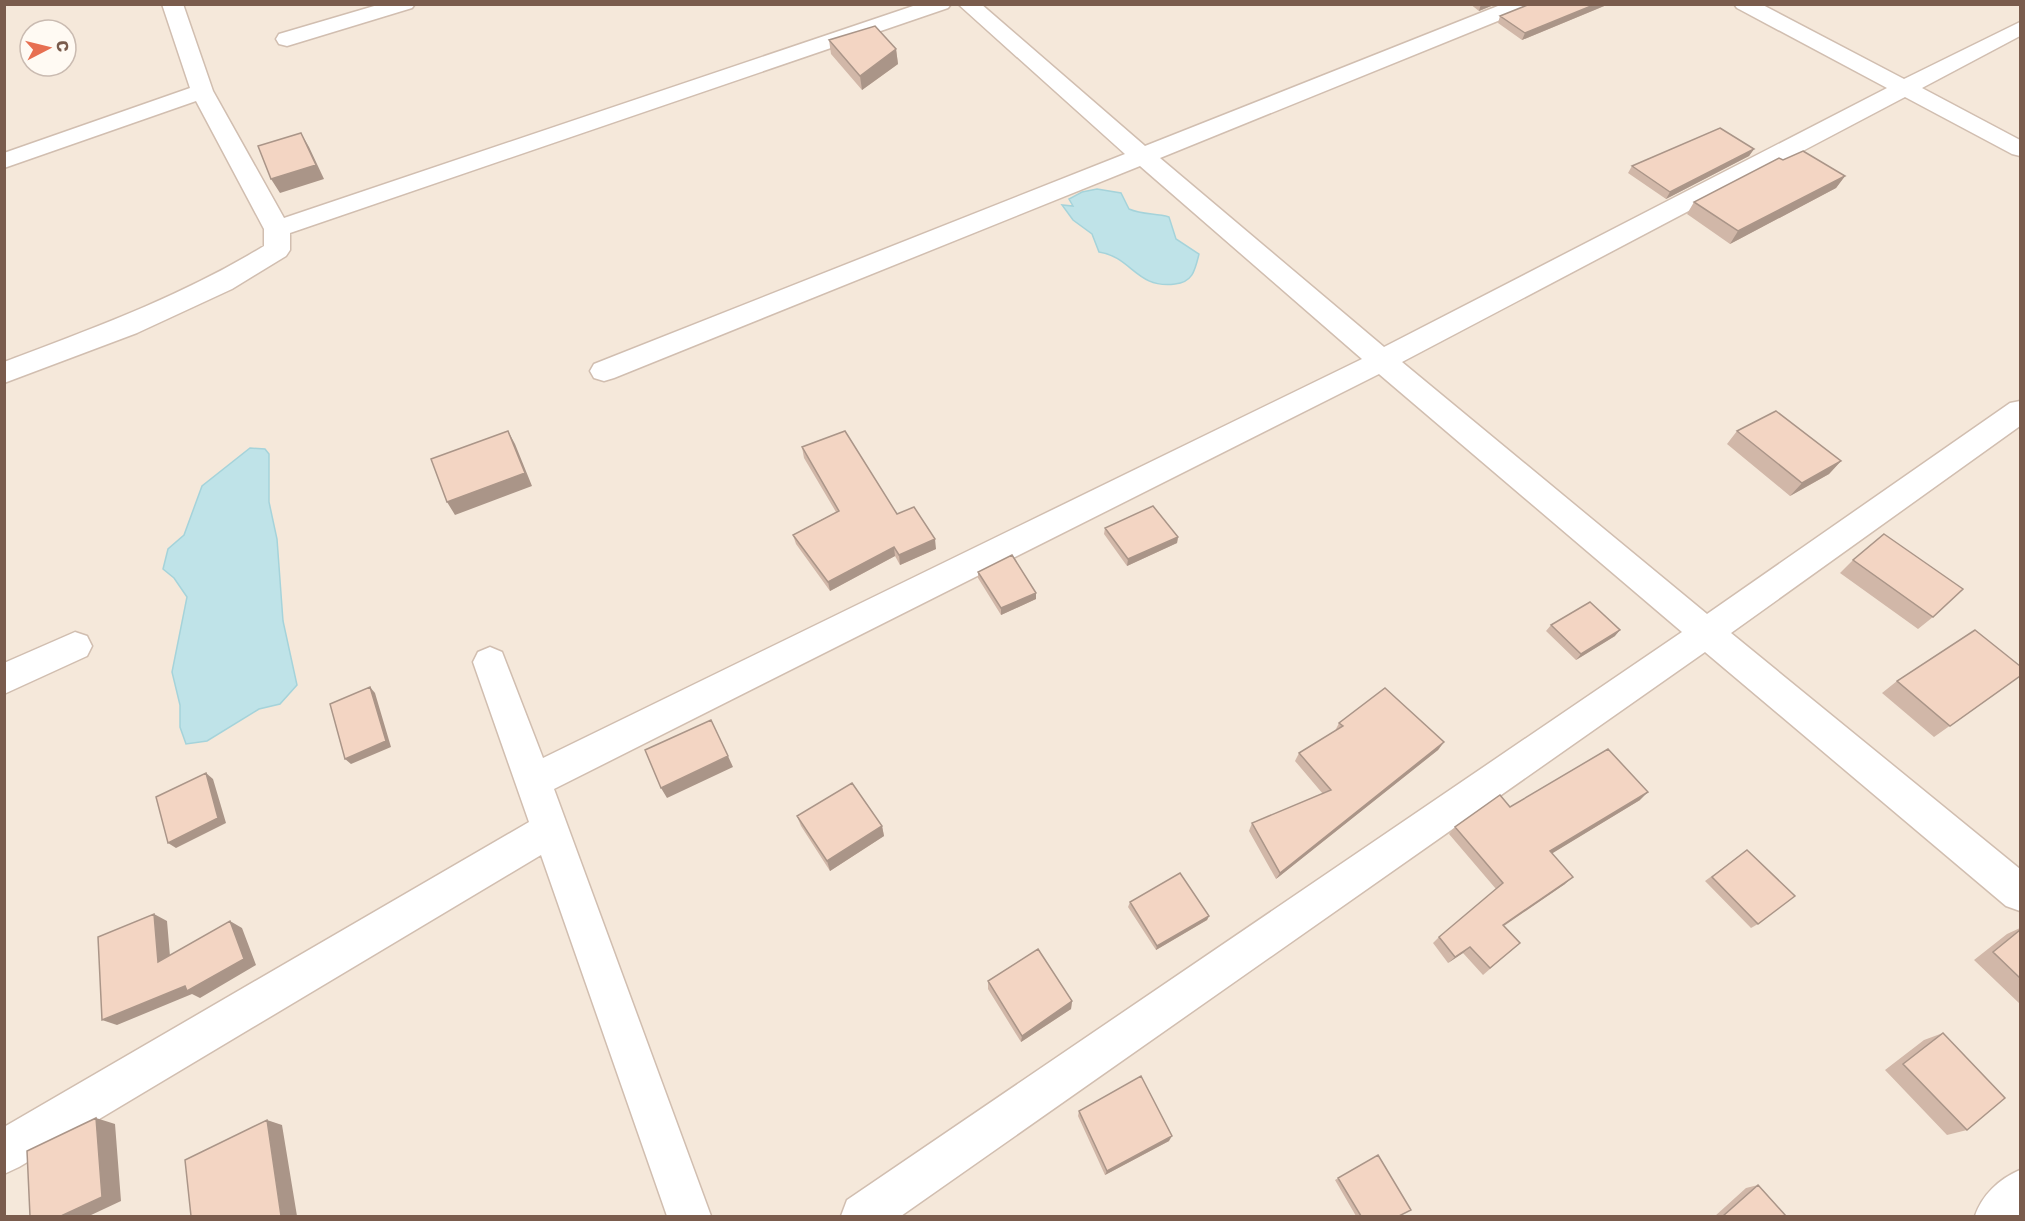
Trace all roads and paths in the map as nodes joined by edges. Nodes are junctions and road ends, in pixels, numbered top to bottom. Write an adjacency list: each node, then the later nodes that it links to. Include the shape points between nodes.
1 (172, 4): 10 (lane)
2 (405, 4): 8 (lane)
3 (941, 4): 14 (lane)
4 (968, 4): 12 (lane)
5 (1523, 4): 12 (lane)
6 (1744, 4): 9 (lane)
7 (2020, 28): 9 (lane)
8 (287, 39)
9 (1905, 90): 11 (lane); 15 (lane)
10 (202, 91): 13 (lane); 14 (lane)
11 (2020, 149)
12 (1142, 158): 15 (lane); 16 (lane)
13 (4, 161)
14 (277, 229): 17 (lane, via 277,250 223,283)
15 (1381, 361): 19 (lane); 23 (lane)
16 (604, 371)
17 (4, 374)
18 (2020, 411): 19 (lane)
19 (1706, 633): 25 (lane); 29 (lane)
20 (75, 646): 22 (lane)
21 (490, 662): 23 (lane)
22 (4, 678)
23 (531, 782): 24 (lane)
24 (549, 830): 26 (lane); 28 (lane)
25 (2020, 893)
26 (4, 1152)
27 (2020, 1192): 30 (lane)
28 (689, 1216)
29 (863, 1216)
30 (1997, 1216)

